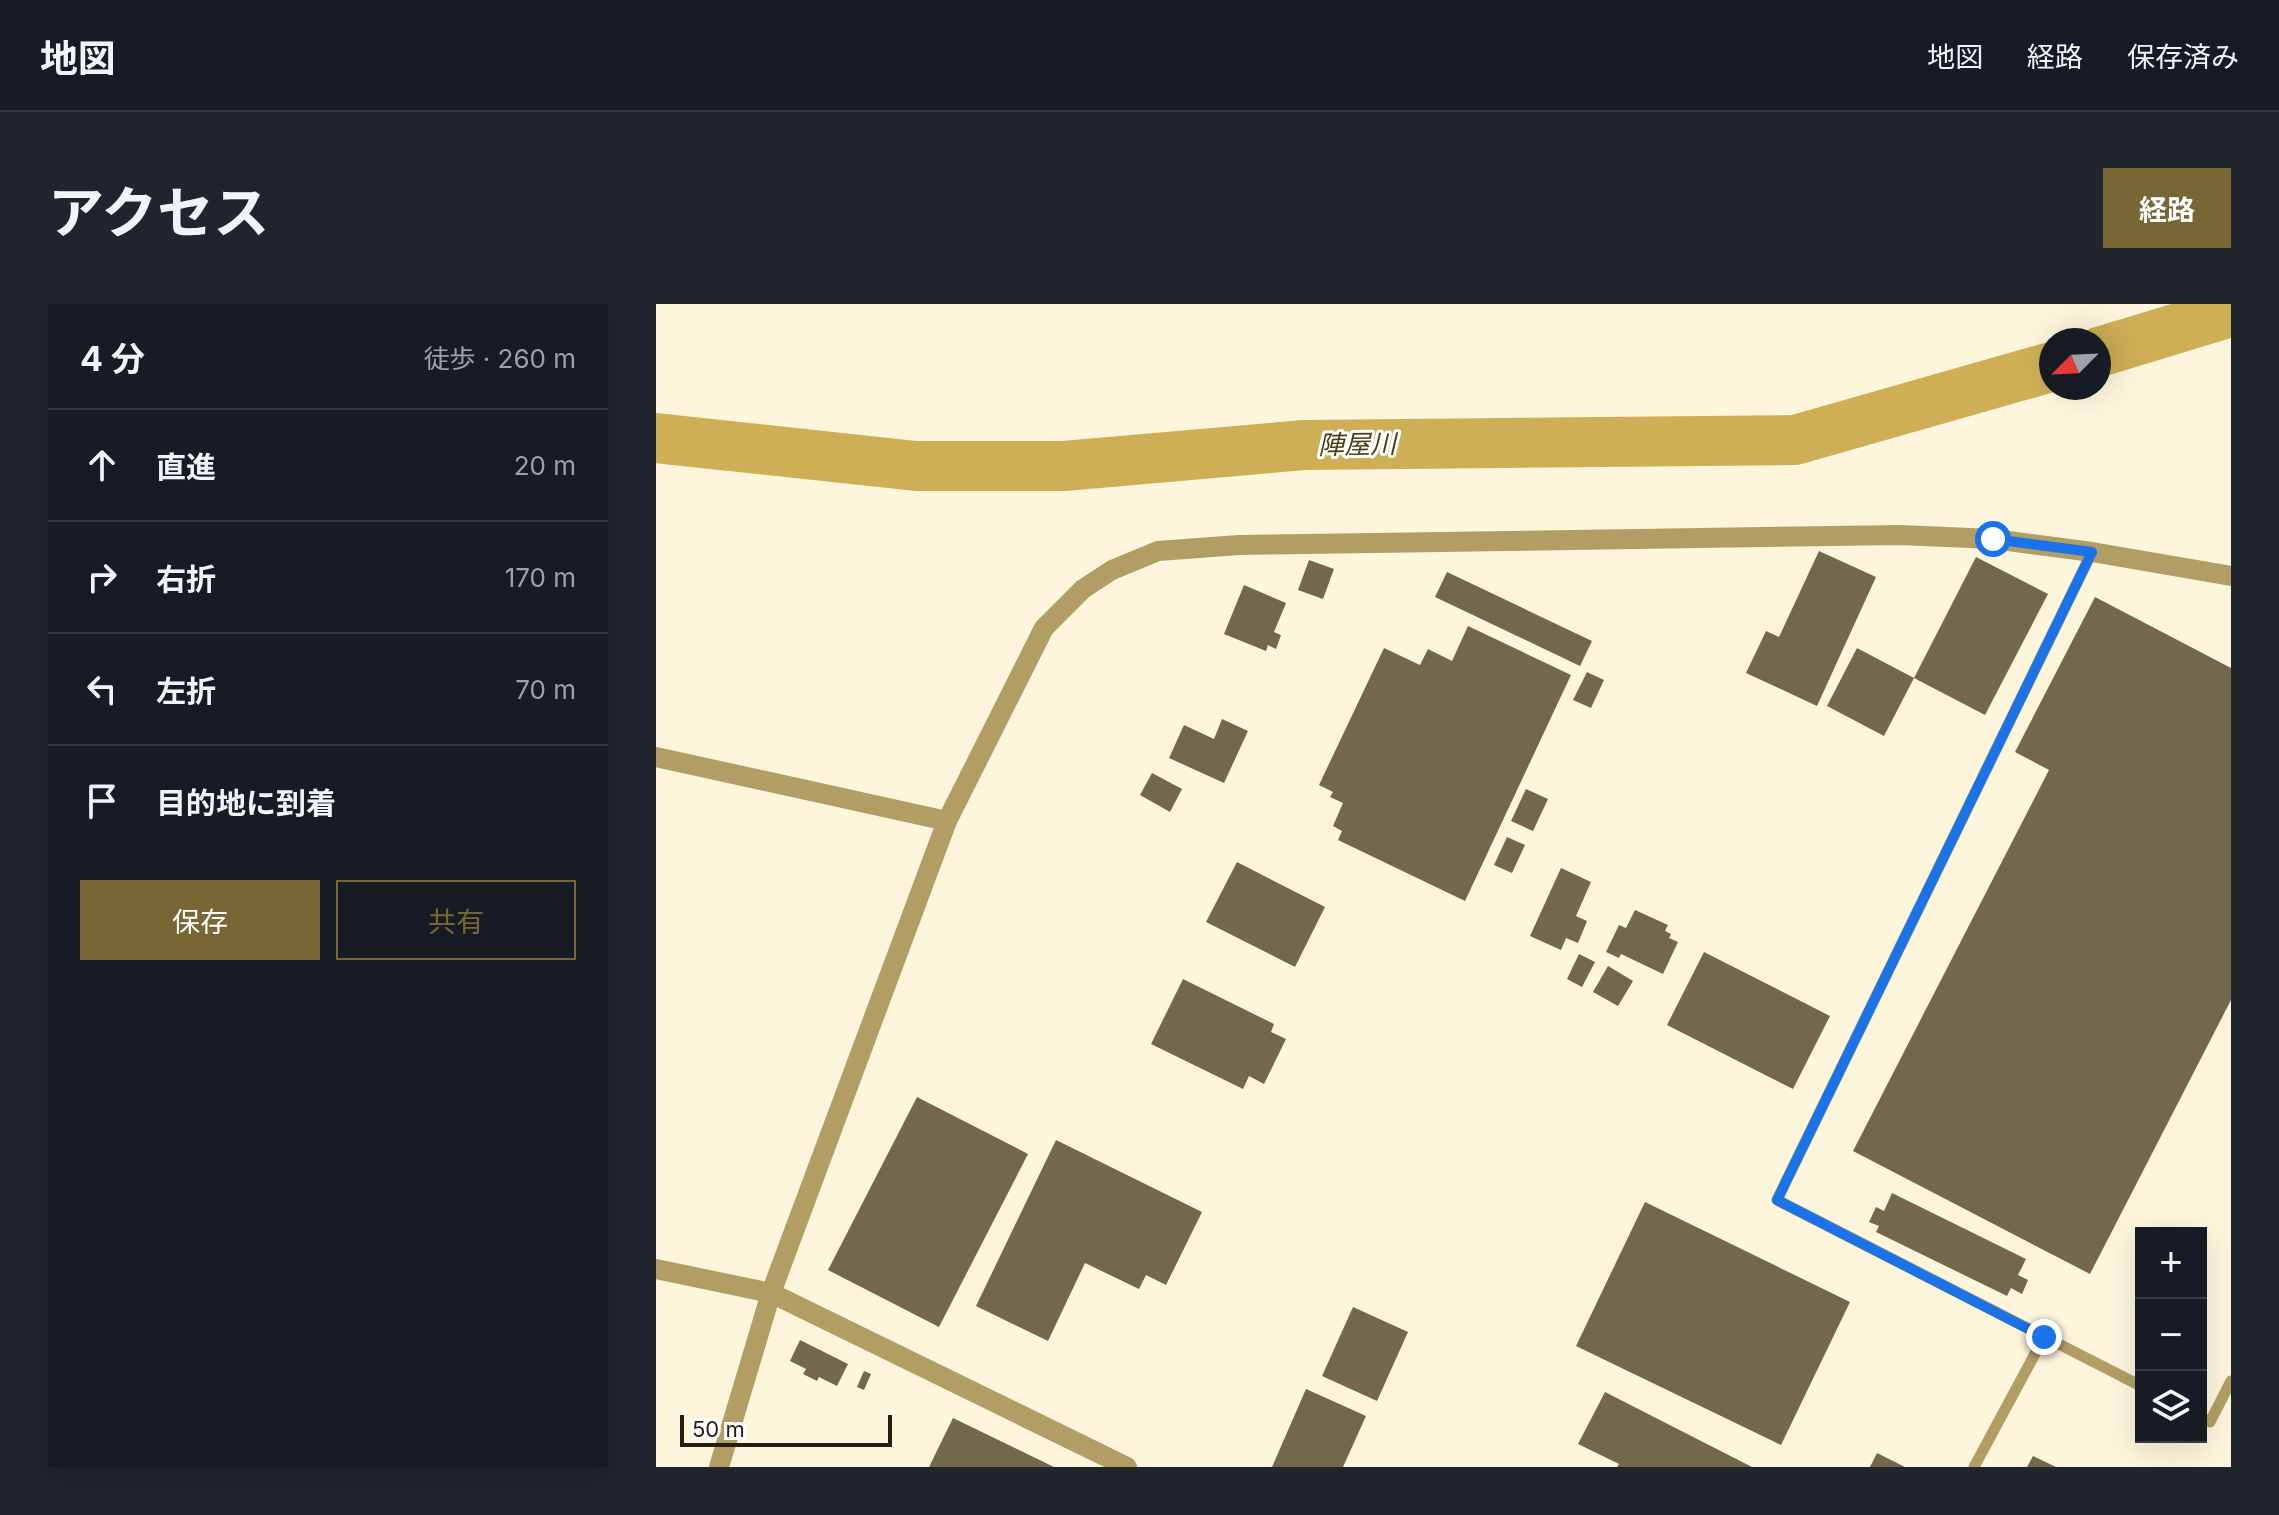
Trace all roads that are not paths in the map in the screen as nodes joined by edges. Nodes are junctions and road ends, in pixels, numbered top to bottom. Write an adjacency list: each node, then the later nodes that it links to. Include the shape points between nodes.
1 (2092, 552): 2 (street); 4 (street, via 1993,539 1900,535 1239,545 1158,551 1083,589 1044,628); 7 (lane, via 1777,1200)
2 (2231, 576)
3 (656, 757): 4 (street)
4 (947, 821): 6 (street)
5 (656, 1269): 6 (street)
6 (771, 1293): 11 (street); 12 (street)
7 (2044, 1337): 9 (lane); 13 (lane)
8 (2231, 1381): 10 (lane)
9 (2135, 1383)
10 (2207, 1420)
11 (719, 1467)
12 (1127, 1467)
13 (1974, 1467)

